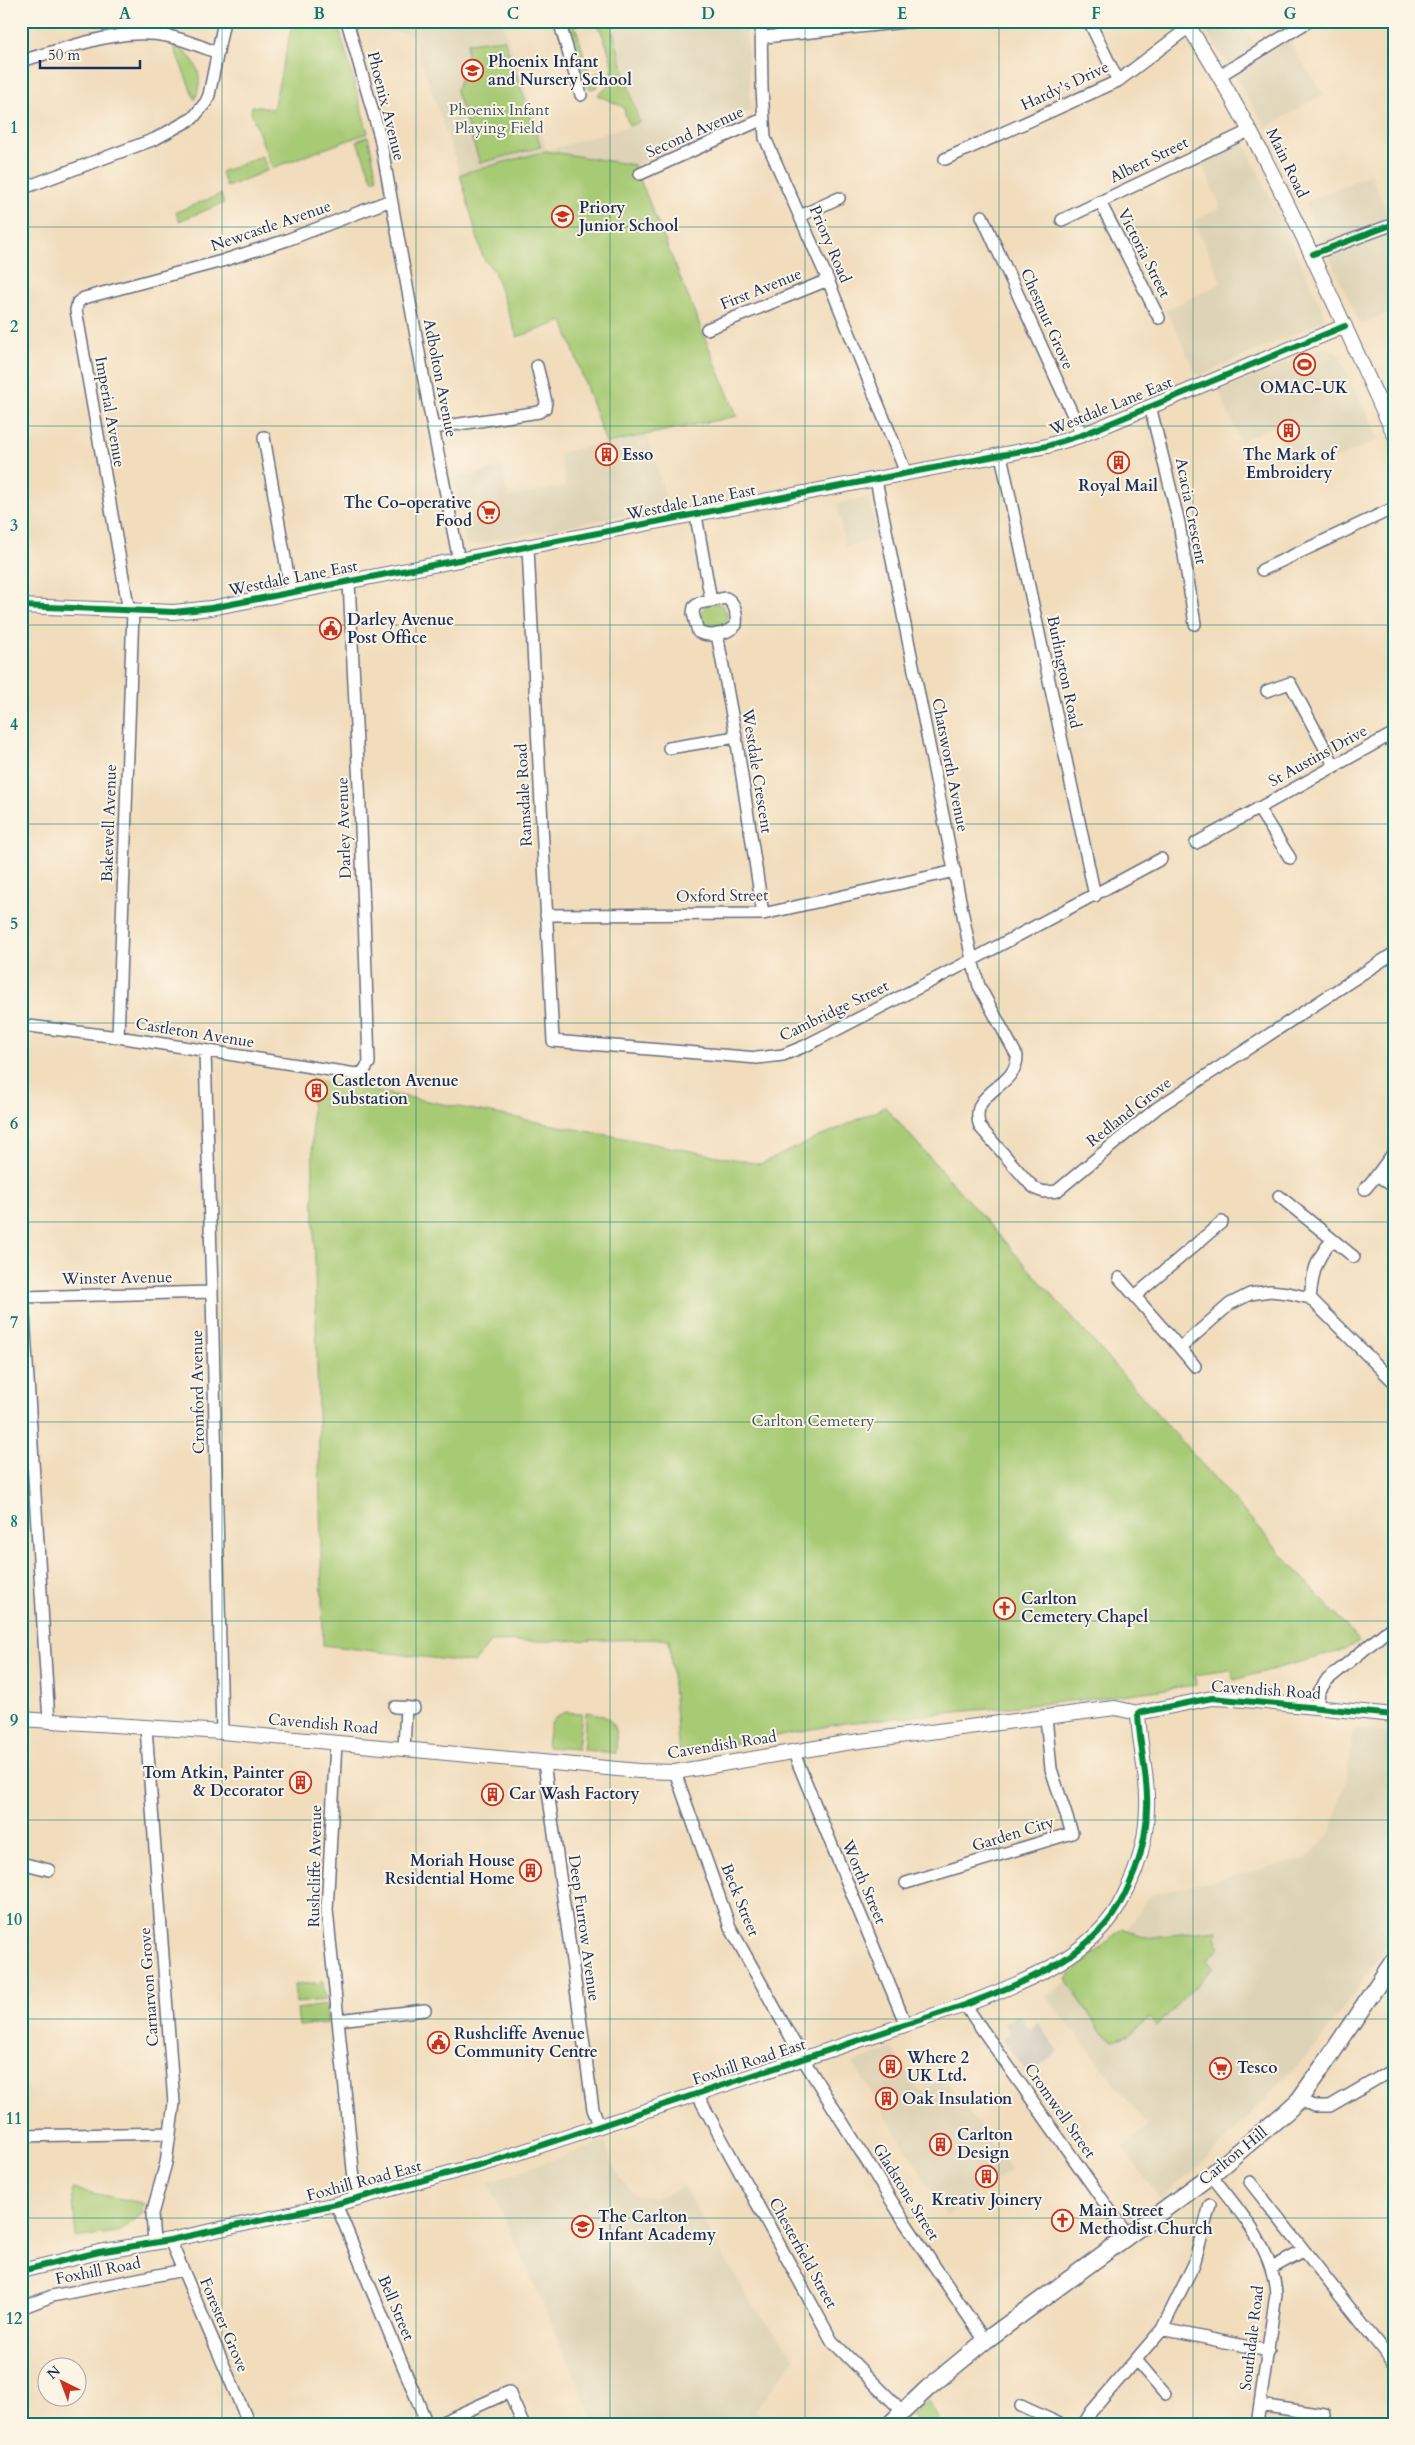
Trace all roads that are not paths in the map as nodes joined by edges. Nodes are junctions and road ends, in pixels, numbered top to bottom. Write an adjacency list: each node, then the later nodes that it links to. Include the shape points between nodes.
1 (132, 21): 10 (street)
2 (224, 21): 12 (street)
3 (347, 21): 23 (street, Phoenix Avenue, via 380,137)
4 (560, 21): 16 (street)
5 (760, 21): 11 (street, Priory Road)
6 (914, 21): 11 (street, via 765,37)
7 (1089, 21): 15 (street)
8 (1309, 21): 14 (street)
9 (1187, 24): 14 (street, Main Road); 15 (street, Hardy's Drive)
10 (132, 34): 12 (street, via 169,36); 13 (street)
11 (762, 42): 17 (street, Priory Road)
12 (218, 53): 21 (street, via 206,102 193,118 155,139)
13 (21, 61)
14 (1220, 76): 18 (street, Main Road)
15 (1118, 80): 19 (street, Hardy's Drive)
16 (581, 94)
17 (763, 119): 20 (street, Second Avenue); 25 (street, Priory Road, via 765,138)
18 (1251, 130): 24 (street, Albert Street); 29 (street, Main Road)
19 (945, 159)
20 (640, 174)
21 (21, 189)
22 (840, 198): 25 (street)
23 (391, 200): 30 (street, Newcastle Avenue, via 287,240); 38 (street, Adbolton Avenue)
24 (1100, 202): 27 (street, Albert Street); 32 (street, Victoria Street)
25 (800, 216): 31 (street, Priory Road)
26 (982, 216): 40 (street, Chestnut Grove)
27 (1062, 220)
28 (1394, 224): 29 (street)
29 (1312, 254): 33 (street, Main Road)
30 (159, 278): 54 (street, Imperial Avenue, via 84,298 78,302 76,310)
31 (828, 280): 34 (street, First Avenue); 43 (street, Priory Road)
32 (1159, 318)
33 (1345, 326): 36 (street, Westdale Lane East); 37 (street, Main Road)
34 (707, 329)
35 (537, 366): 38 (street, via 546,402 545,408 539,412)
36 (1150, 406): 40 (street, Westdale Lane East); 55 (street, Acacia Crescent, via 1179,523)
37 (1388, 407): 39 (street, Main Road)
38 (433, 428): 48 (street, Adbolton Avenue)
39 (1394, 434)
40 (1082, 435): 42 (street, Westdale Lane East)
41 (264, 437): 51 (street)
42 (1001, 455): 43 (street, Westdale Lane East); 67 (street, Burlington Road)
43 (906, 473): 44 (street, Westdale Lane East)
44 (876, 480): 46 (street, Westdale Lane East); 66 (street, Chatsworth Avenue)
45 (1394, 508): 49 (street)
46 (696, 516): 47 (street, Westdale Lane East); 52 (street)
47 (528, 548): 48 (street, Westdale Lane East); 69 (street, Ramsdale Road)
48 (459, 562): 50 (street, Westdale Lane East)
49 (1262, 570)
50 (349, 582): 51 (street, Westdale Lane East); 77 (street, Darley Avenue, via 369,1063)
51 (291, 593): 54 (street, Westdale Lane East, via 211,608 174,612)
52 (711, 601): 56 (street, via 694,607 693,613 698,632); 56 (street, via 726,598 732,601 736,620 731,630)
53 (21, 606): 54 (street, Westdale Lane East)
54 (131, 611): 73 (street, Bakewell Avenue)
55 (1195, 624)
56 (717, 634): 59 (street, Westdale Crescent)
57 (1267, 691): 61 (street, via 1290,683)
58 (1394, 733): 61 (street, St Austins Drive)
59 (736, 737): 60 (street); 68 (street, Westdale Crescent)
60 (669, 748)
61 (1335, 767): 62 (street, St Austins Drive)
62 (1258, 808): 63 (street, St Austins Drive); 64 (street, St Austins Drive)
63 (1196, 843)
64 (1290, 858)
65 (1161, 859): 67 (street)
66 (955, 871): 68 (street, Oxford Street); 71 (street, Chatsworth Avenue)
67 (1095, 896): 71 (street)
68 (763, 914): 69 (street, Oxford Street)
69 (546, 915): 74 (street, Ramsdale Road)
70 (1394, 953): 75 (street, Redland Grove, via 1157,1108 1058,1191 1037,1191 980,1127 977,1119 983,1099 1017,1066 1018,1056)
71 (972, 960): 74 (street, Cambridge Street, via 783,1055 757,1058); 75 (street, Chatsworth Avenue, via 979,986)
72 (21, 1025): 73 (street, Castleton Avenue)
73 (118, 1037): 76 (street, Castleton Avenue)
74 (553, 1041)
75 (1014, 1049)
76 (204, 1051): 77 (street, Castleton Avenue, via 356,1074); 88 (street, Cromford Avenue)
77 (363, 1072)
78 (1394, 1152): 79 (street)
79 (1377, 1175): 80 (street); 81 (street)
80 (1394, 1187)
81 (1365, 1190)
82 (1279, 1196): 84 (street)
83 (1222, 1222): 90 (street)
84 (1332, 1240): 85 (street); 91 (street, via 1319,1256)
85 (1354, 1257)
86 (21, 1266): 89 (street)
87 (1119, 1278): 90 (street)
88 (212, 1292): 89 (street, Winster Avenue); 104 (street, Cromford Avenue)
89 (22, 1296): 102 (street)
90 (1134, 1296): 92 (street)
91 (1310, 1298): 92 (street, via 1270,1291 1250,1294 1230,1304); 94 (street)
92 (1180, 1348): 93 (street)
93 (1195, 1366)
94 (1394, 1382)
95 (1394, 1625): 97 (street, via 1326,1681 1319,1692)
96 (405, 1707): 106 (street)
97 (1317, 1707): 98 (street, Cavendish Road, via 1212,1698); 99 (street, Cavendish Road)
98 (1138, 1713): 100 (street, Cavendish Road, via 1115,1708); 114 (street, Foxhill Road East, via 1148,1798 1146,1830 1141,1854 1113,1915 1059,1962 1002,1991)
99 (1394, 1715)
100 (1046, 1717): 107 (street, Cavendish Road); 112 (street, Garden City, via 1051,1769 1072,1833)
101 (21, 1719): 102 (street, Cavendish Road)
102 (49, 1722): 103 (street, Cavendish Road)
103 (146, 1728): 104 (street, Cavendish Road); 123 (street, Carnarvon Grove, via 174,2103)
104 (222, 1732): 105 (street, Cavendish Road)
105 (336, 1743): 106 (street, Cavendish Road); 116 (street, Rushcliffe Avenue, via 327,1910)
106 (404, 1749): 108 (street, Cavendish Road)
107 (793, 1751): 109 (street, Cavendish Road); 117 (street, Worth Street)
108 (544, 1763): 109 (street, Cavendish Road); 122 (street, Deep Furrow Avenue, via 593,2109)
109 (675, 1772): 118 (street, Beck Street, via 730,1927)
110 (21, 1863): 111 (street)
111 (49, 1870)
112 (906, 1883)
113 (1394, 1960): 121 (main road, Carlton Hill)
114 (965, 2005): 117 (street, Foxhill Road East); 130 (street, Cromwell Street)
115 (425, 2010): 116 (street)
116 (338, 2020): 127 (street, Rushcliffe Avenue)
117 (906, 2025): 118 (street, Foxhill Road East)
118 (803, 2059): 120 (street, Foxhill Road East); 139 (street, Gladstone Street, via 906,2224)
119 (1394, 2069): 121 (street, via 1330,2106 1314,2106)
120 (696, 2094): 122 (street, Foxhill Road East); 146 (street, Chesterfield Street, via 832,2341)
121 (1299, 2100): 125 (main road, Carlton Hill)
122 (600, 2127): 127 (street, Foxhill Road East, via 497,2160)
123 (170, 2133): 124 (street); 132 (street, Carnarvon Grove, via 166,2163 152,2214)
124 (22, 2134)
125 (1211, 2175): 130 (main road, Carlton Hill); 134 (street, Southdale Road, via 1254,2234)
126 (1250, 2182): 133 (street)
127 (356, 2198): 128 (street, Foxhill Road East)
128 (336, 2204): 131 (street, Foxhill Road East); 149 (street, Bell Street)
129 (1210, 2205): 138 (street, via 1194,2264)
130 (1128, 2236): 139 (main road, Carlton Hill)
131 (170, 2240): 132 (street, Foxhill Road East); 135 (street, Forester Grove)
132 (154, 2242): 136 (street, Foxhill Road East)
133 (1303, 2251): 134 (street); 142 (street)
134 (1272, 2268): 140 (street, Southdale Road, via 1276,2294)
135 (183, 2270): 137 (street, Foxhill Road, via 52,2296); 148 (street, Forester Grove)
136 (21, 2271)
137 (21, 2308)
138 (1162, 2329): 140 (street); 141 (street)
139 (985, 2341): 146 (main road, Carlton Hill)
140 (1269, 2351): 144 (street, Southdale Road)
141 (1136, 2360): 143 (street); 154 (street)
142 (1394, 2364)
143 (1165, 2394)
144 (1260, 2405): 147 (street, Southdale Road); 155 (street, Southdale Road)
145 (1020, 2406): 153 (street)
146 (903, 2412): 152 (main road, Carlton Hill)
147 (1326, 2415)
148 (249, 2424)
149 (427, 2424)
150 (439, 2424): 151 (street, via 508,2392)
151 (523, 2424)
152 (890, 2424)
153 (1060, 2424)
154 (1084, 2424)
155 (1257, 2424)

